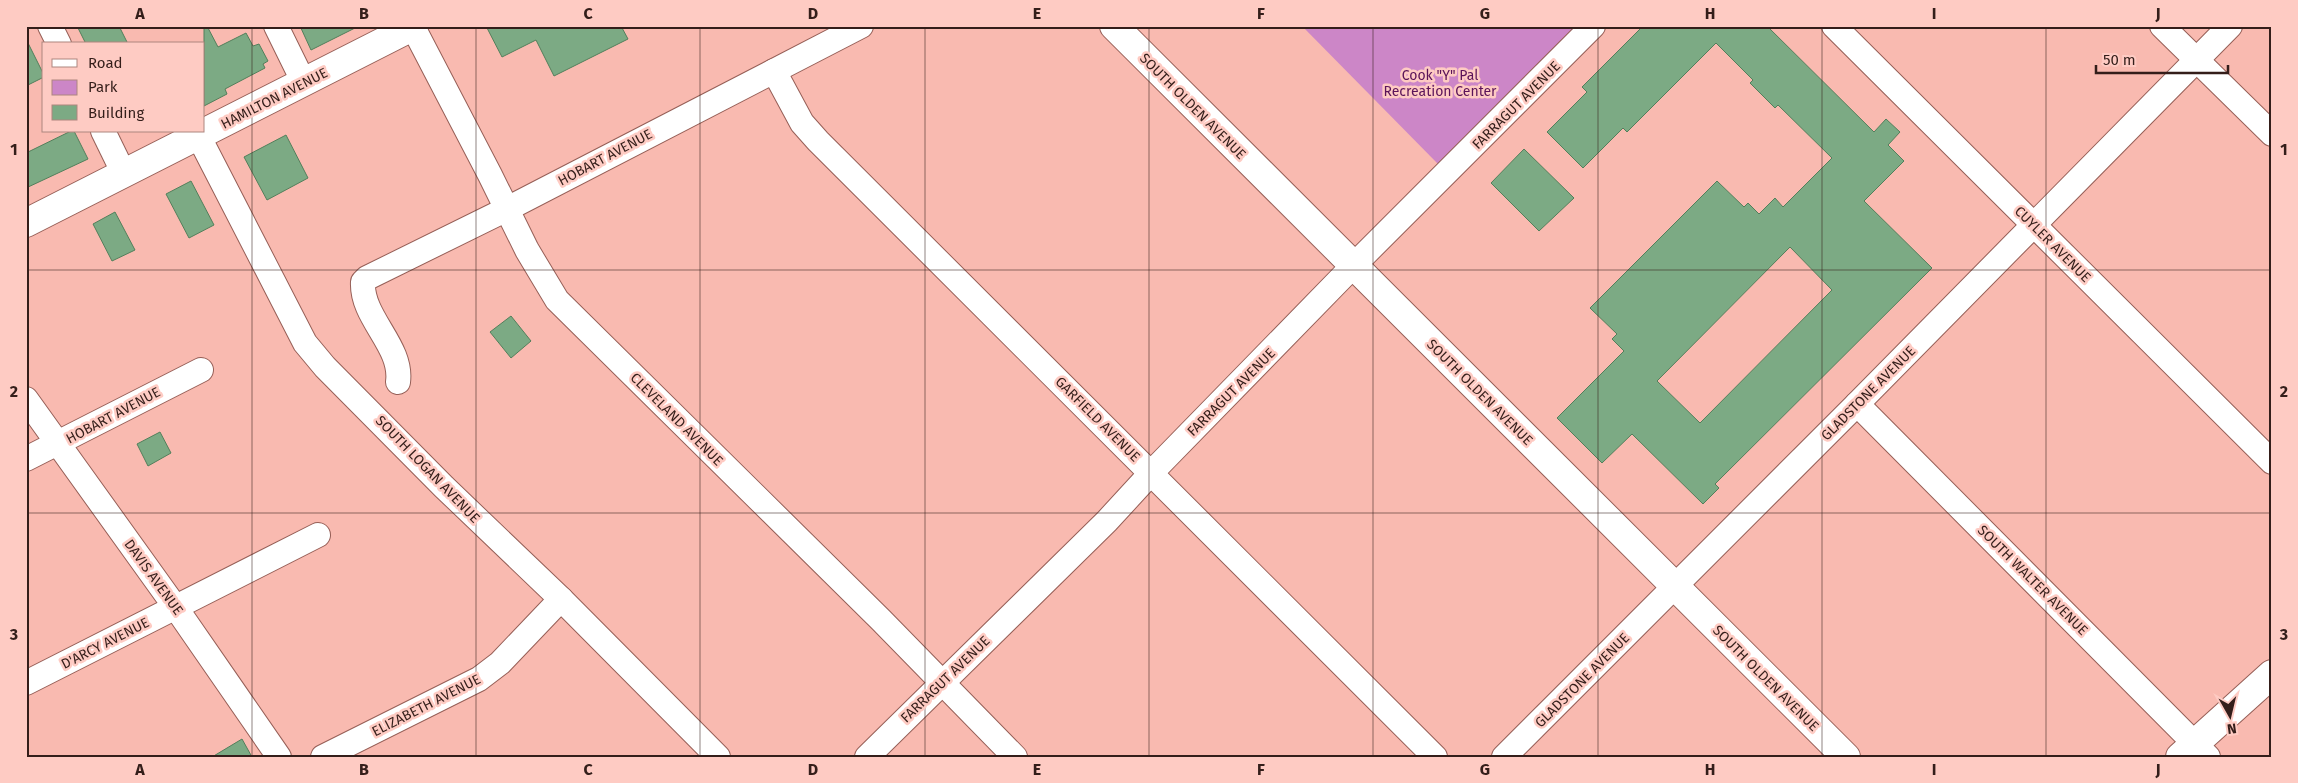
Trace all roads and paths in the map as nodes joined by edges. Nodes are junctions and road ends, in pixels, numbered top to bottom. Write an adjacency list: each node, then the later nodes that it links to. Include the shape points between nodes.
1 (50, 26): 10 (street)
2 (276, 26): 13 (street)
3 (861, 26): 12 (street, HOBART AVENUE)
4 (1114, 26): 21 (main road, SOUTH OLDEN AVENUE)
5 (1593, 26): 21 (street, FARRAGUT AVENUE)
6 (1834, 26): 20 (street, CUYLER AVENUE)
7 (2162, 26): 11 (street)
8 (2230, 26): 11 (street, GLADSTONE AVENUE)
9 (414, 27): 13 (main road, HAMILTON AVENUE); 18 (street, CLEVELAND AVENUE)
10 (58, 42)
11 (2197, 60): 15 (street); 20 (street, GLADSTONE AVENUE)
12 (774, 71): 18 (street, HOBART AVENUE); 29 (street, GARFIELD AVENUE, via 802,123 818,141)
13 (304, 83): 16 (main road, HAMILTON AVENUE)
14 (103, 132): 17 (street)
15 (2272, 134)
16 (199, 137): 17 (main road, HAMILTON AVENUE); 32 (street, SOUTH LOGAN AVENUE, via 305,343 451,493)
17 (124, 174): 19 (main road, HAMILTON AVENUE)
18 (507, 209): 23 (street, HOBART AVENUE, via 363,282 363,296 394,357); 35 (street, CLEVELAND AVENUE, via 557,300)
19 (26, 223)
20 (2034, 224): 25 (street, GLADSTONE AVENUE); 28 (street, CUYLER AVENUE)
21 (1354, 265): 29 (street, FARRAGUT AVENUE); 31 (main road, SOUTH OLDEN AVENUE)
22 (200, 370): 26 (street, HOBART AVENUE)
23 (398, 382)
24 (26, 399): 26 (street, DAVIS AVENUE)
25 (1858, 404): 31 (street, GLADSTONE AVENUE); 37 (street, SOUTH WALTER AVENUE)
26 (58, 444): 27 (street, HOBART AVENUE); 33 (street, DAVIS AVENUE)
27 (26, 459)
28 (2272, 462)
29 (1152, 472): 35 (street, FARRAGUT AVENUE, via 1060,568); 43 (street, GARFIELD AVENUE)
30 (318, 535): 33 (street, D'ARCY AVENUE)
31 (1674, 588): 44 (street, GLADSTONE AVENUE); 45 (main road, SOUTH OLDEN AVENUE)
32 (561, 598): 39 (street, ELIZABETH AVENUE, via 484,676); 40 (street, SOUTH LOGAN AVENUE)
33 (176, 608): 36 (street, D'ARCY AVENUE); 38 (street, DAVIS AVENUE)
34 (2272, 674): 37 (main road)
35 (941, 682): 41 (street, FARRAGUT AVENUE); 42 (street, CLEVELAND AVENUE)
36 (26, 683)
37 (2194, 752)
38 (279, 757)
39 (323, 757)
40 (718, 757)
41 (867, 757)
42 (1015, 757)
43 (1435, 757)
44 (1504, 757)
45 (1846, 757)

